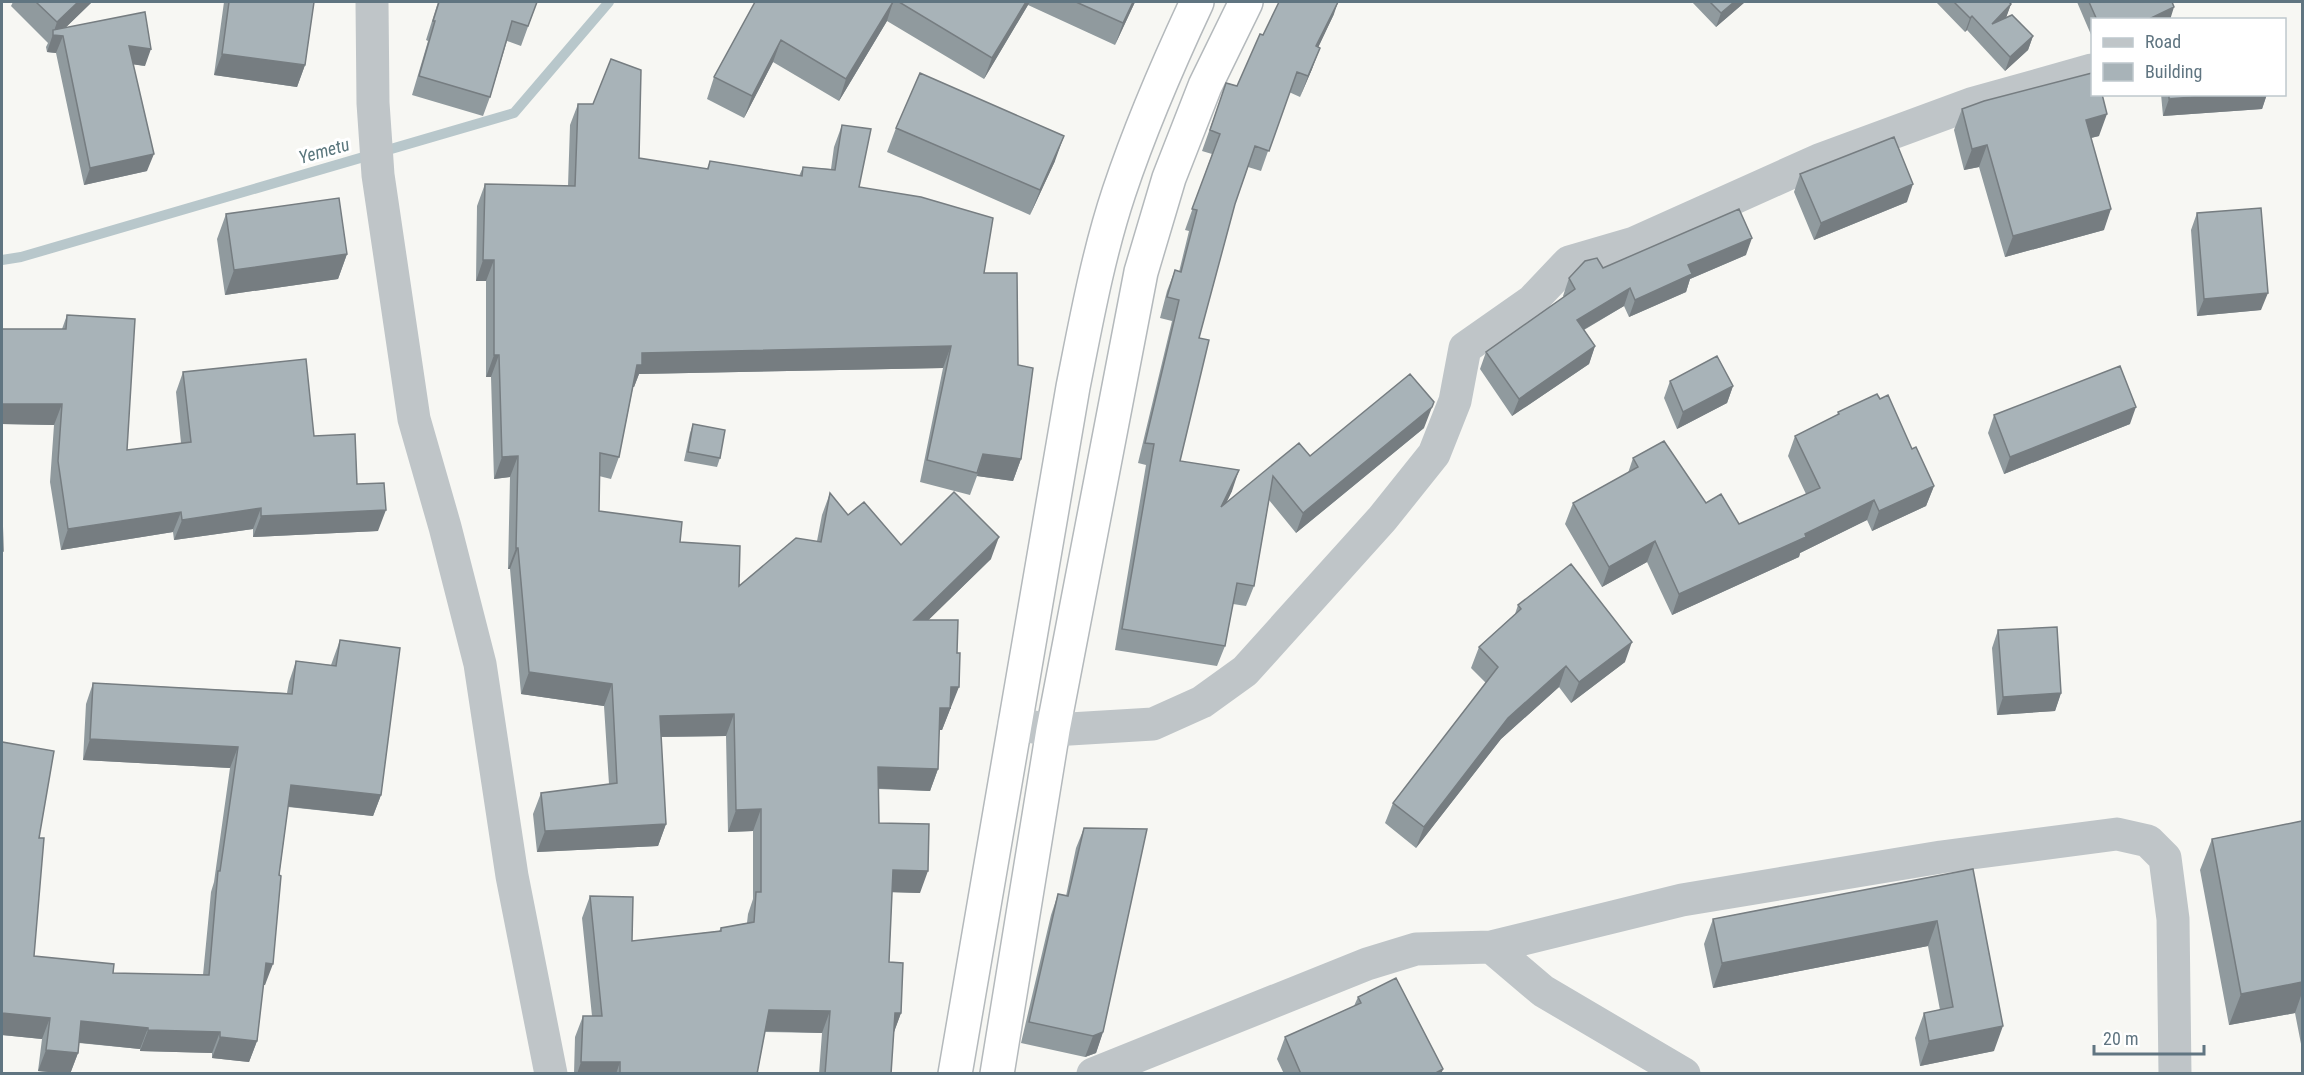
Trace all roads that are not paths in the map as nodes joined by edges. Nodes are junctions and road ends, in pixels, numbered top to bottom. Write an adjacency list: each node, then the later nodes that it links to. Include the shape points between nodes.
1 (372, 2): 8 (street, via 378,175 414,419 480,664 512,876)
2 (1197, 2): 5 (highway, via 1156,89 1118,193 1095,283 1072,387)
3 (1246, 2): 6 (highway, via 1205,86 1169,178 1141,273)
4 (2091, 70): 6 (street, via 1971,104 1819,160 1634,243 1569,262 1532,301 1465,348 1455,401 1434,454 1382,519 1245,671 1202,702 1153,724)
5 (1014, 724): 6 (street); 9 (highway)
6 (1053, 730): 10 (highway)
7 (1491, 947): 11 (street, via 1416,949 1367,964); 12 (street, via 1543,991); 13 (street, via 1682,900 1941,857 2116,834 2148,841 2165,858 2173,919)
8 (551, 1074)
9 (955, 1074)
10 (997, 1074)
11 (1093, 1074)
12 (1684, 1074)
13 (2175, 1074)

